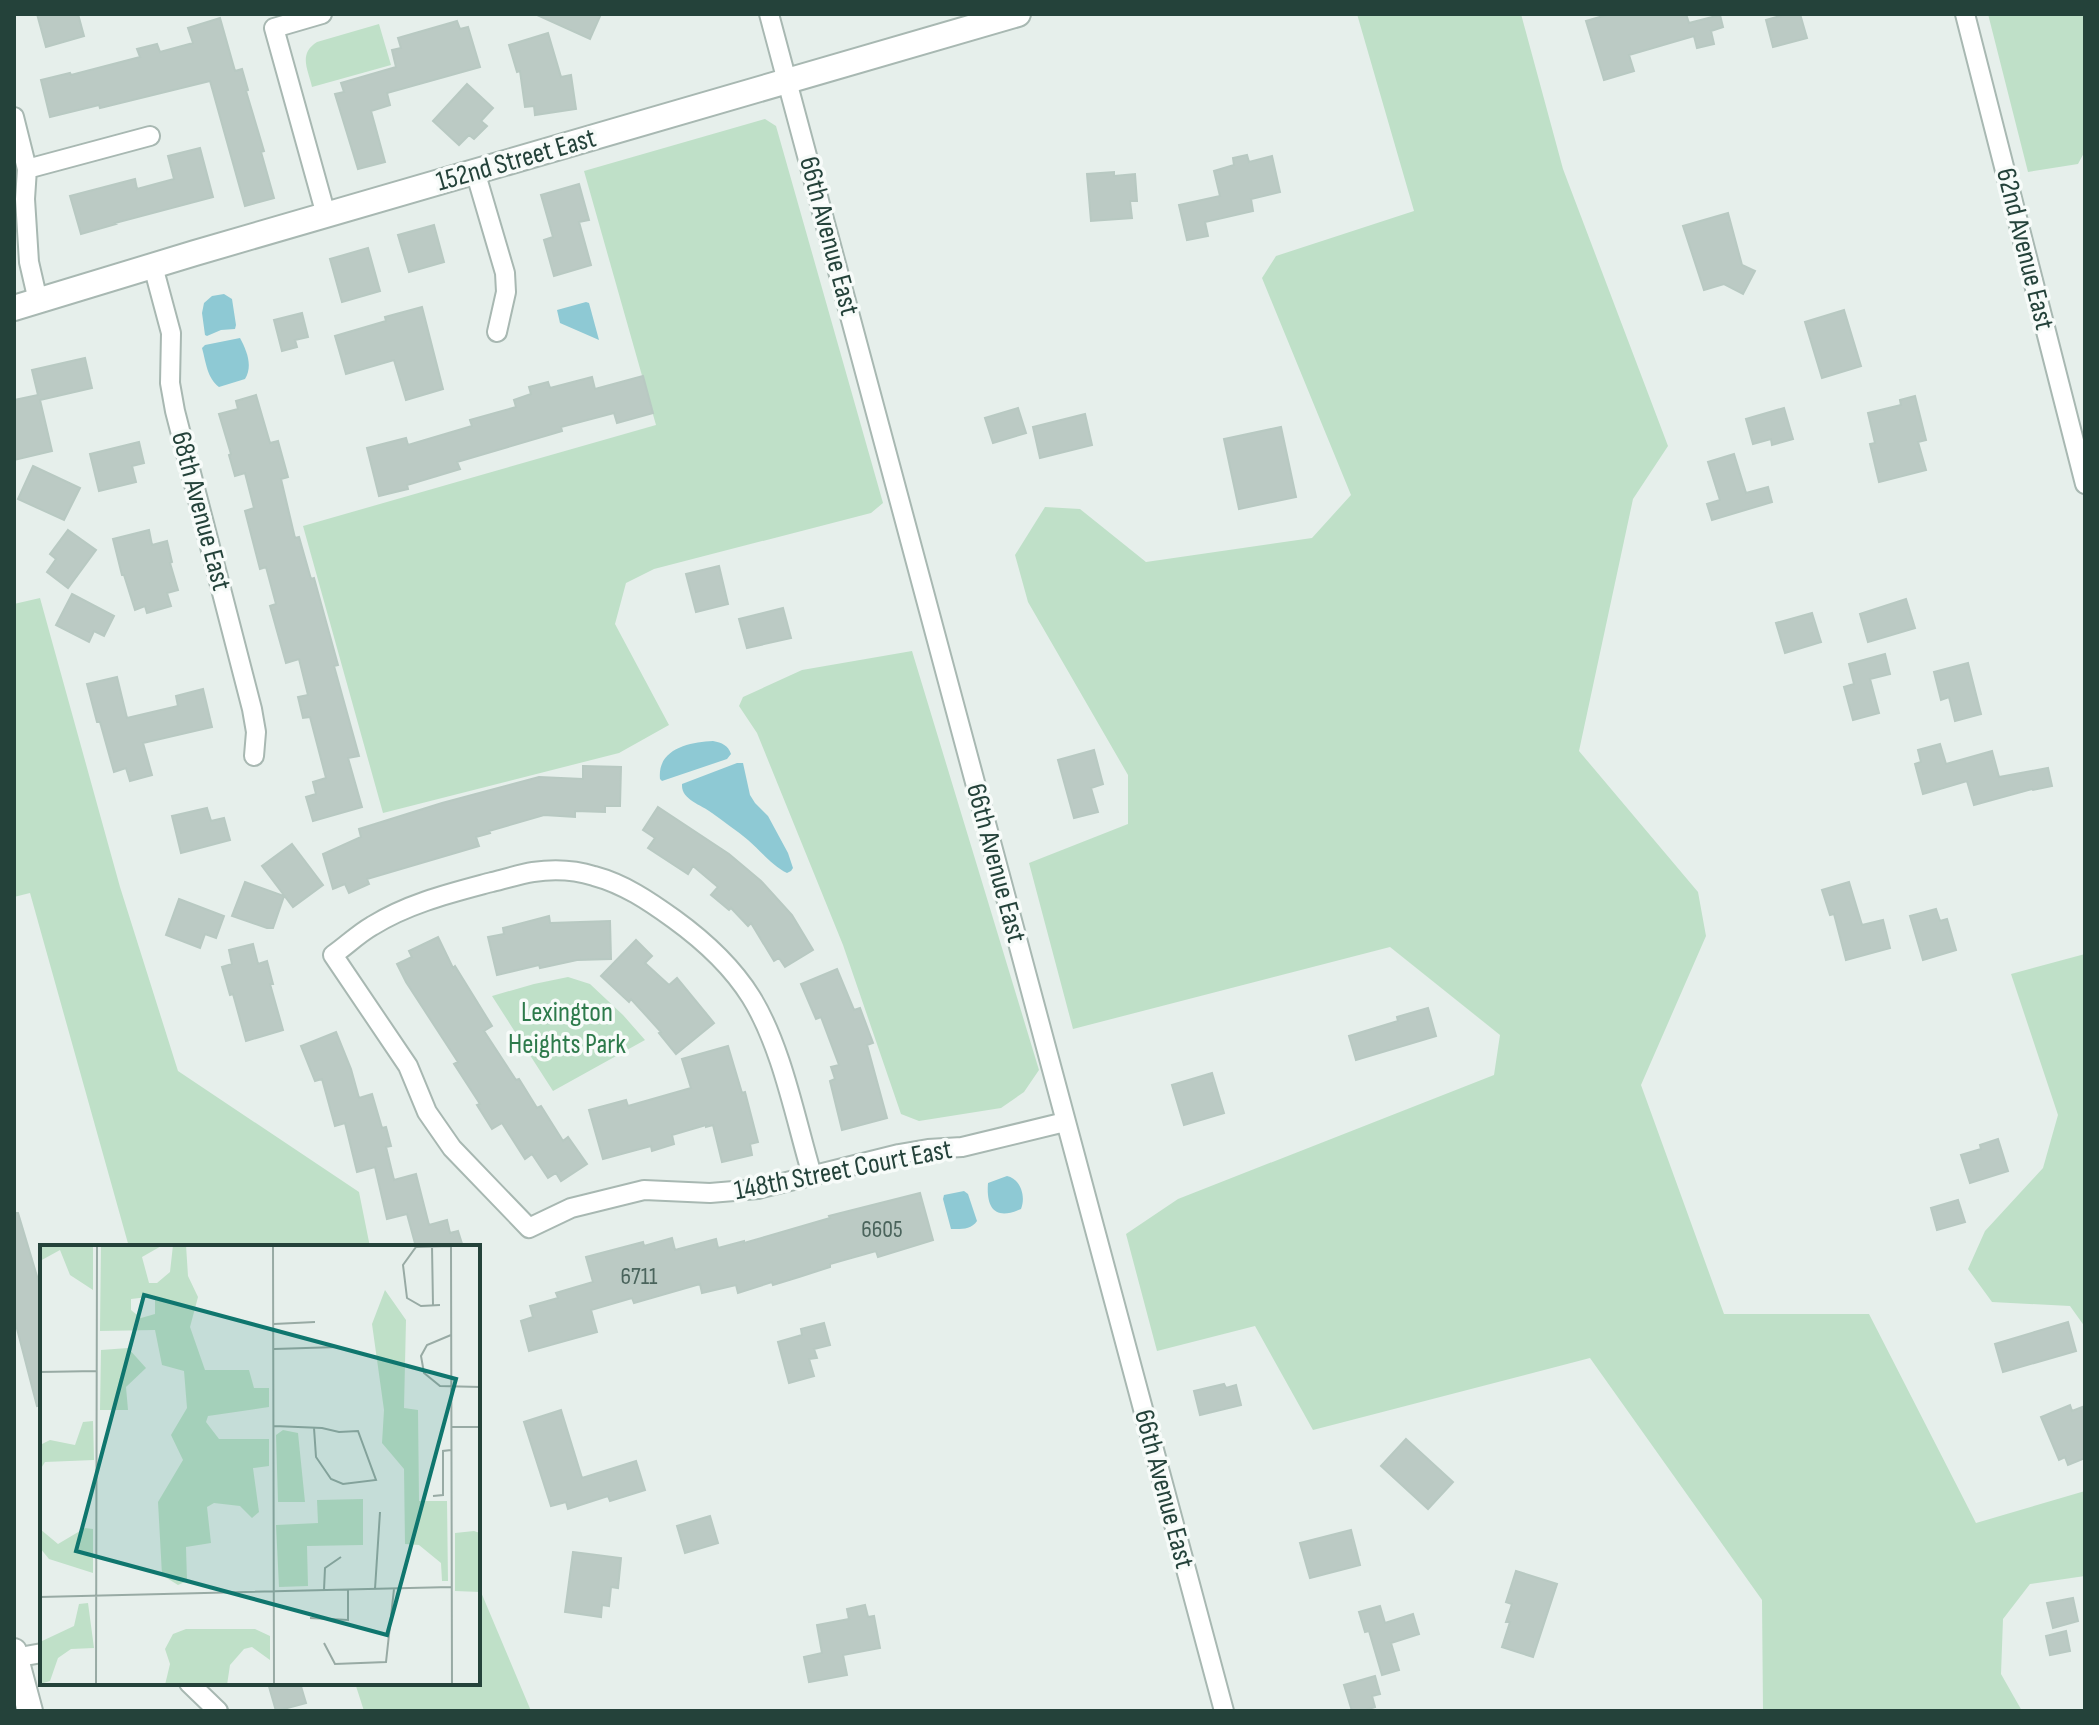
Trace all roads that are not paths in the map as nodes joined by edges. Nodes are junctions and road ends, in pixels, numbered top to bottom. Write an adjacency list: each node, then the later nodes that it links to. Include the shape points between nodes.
1 (322, 14): 10 (street, via 274,28)
2 (769, 14): 5 (street, 66th Avenue East)
3 (1018, 14): 5 (street, 152nd Street East)
4 (1965, 14): 15 (street, 62nd Avenue East)
5 (787, 81): 9 (street, 152nd Street East); 17 (street, 66th Avenue East)
6 (14, 117): 8 (street)
7 (150, 136): 8 (street)
8 (27, 169): 12 (street, via 29,262)
9 (475, 171): 10 (street, 152nd Street East); 14 (street, via 505,273)
10 (326, 215): 11 (street, 152nd Street East)
11 (153, 266): 12 (street, 152nd Street East); 16 (street, 68th Avenue East, via 171,333 175,411 252,709)
12 (38, 301): 13 (street, 152nd Street East)
13 (14, 308)
14 (497, 332)
15 (2085, 484)
16 (254, 756)
17 (1065, 1122): 18 (street, 148th Street Court East); 24 (street, 66th Avenue East)
18 (812, 1175): 18 (street, 148th Street Court East, via 777,1054 750,996 701,938 619,885 592,875 534,872 409,907 333,955 408,1066 427,1112 452,1148 529,1228 571,1208 644,1190 742,1191)
19 (40, 1653): 20 (street)
20 (15, 1656): 22 (street)
21 (191, 1685): 23 (street)
22 (30, 1711)
23 (218, 1711)
24 (1224, 1711)

